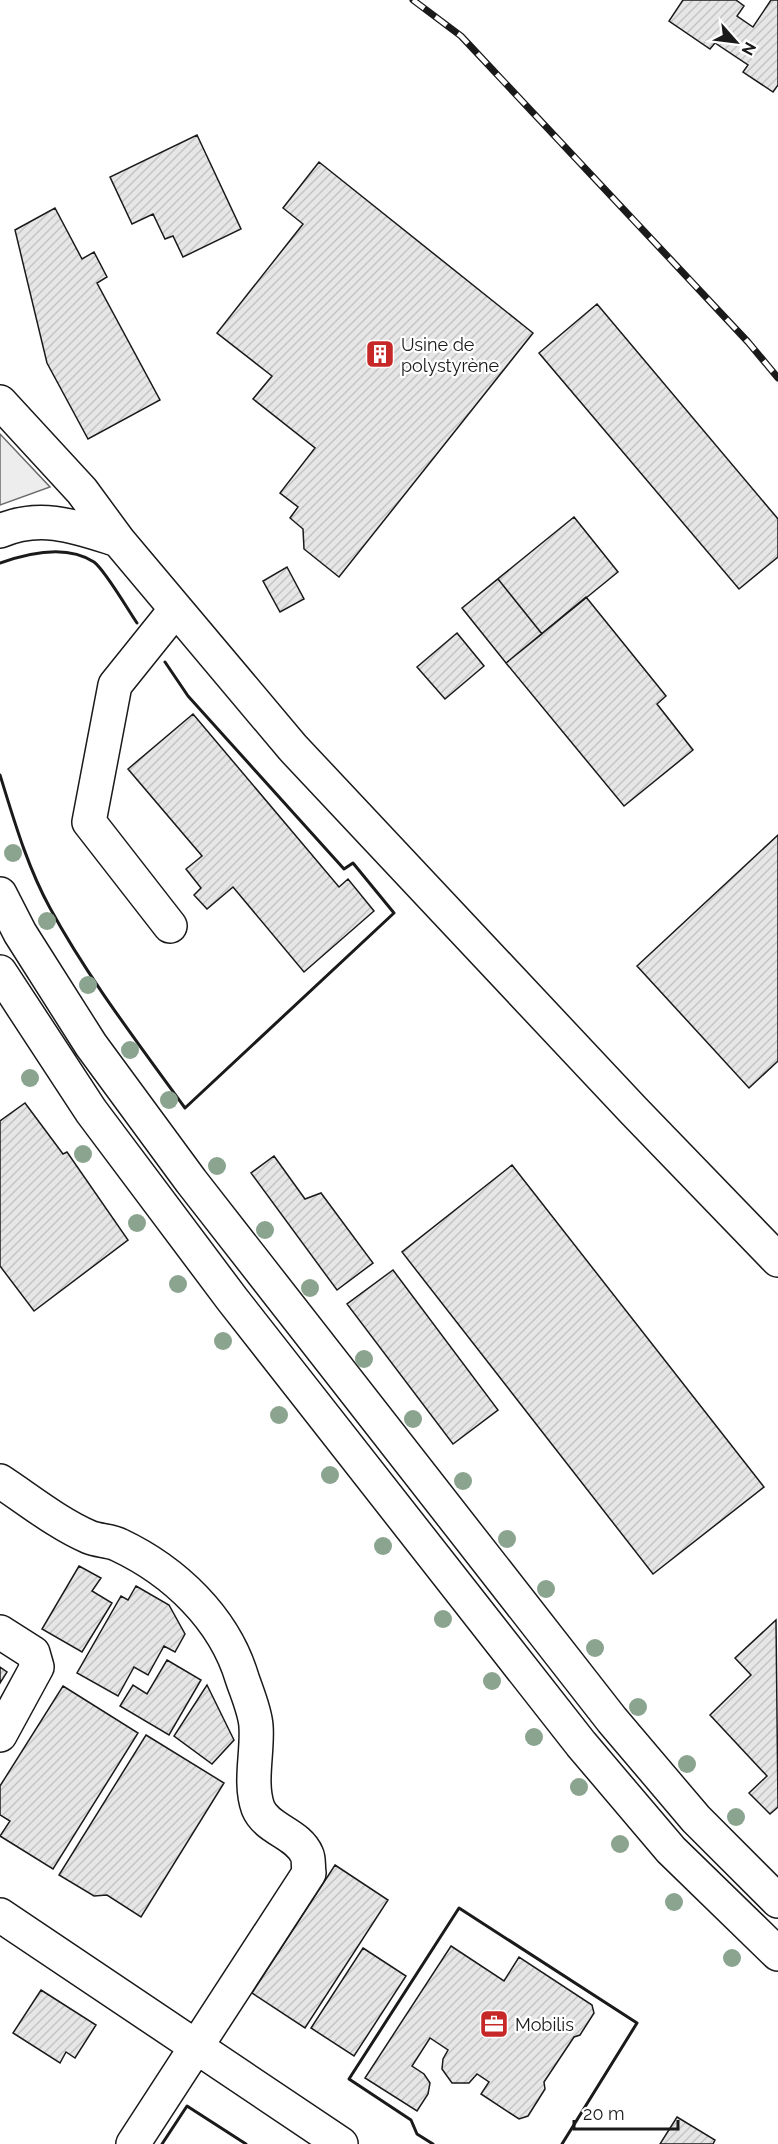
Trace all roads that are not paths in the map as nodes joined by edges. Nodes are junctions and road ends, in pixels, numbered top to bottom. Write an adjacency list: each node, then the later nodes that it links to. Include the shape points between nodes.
1 (0, 402): 3 (street, via 82,491)
2 (0, 531): 3 (street, via 34,521 52,521)
3 (118, 540): 4 (street)
4 (176, 609): 6 (street, via 116,685 89,822); 8 (street, via 293,748)
5 (0, 894): 12 (street, via 20,933 92,1045 191,1181 612,1720 696,1819)
6 (170, 926)
7 (0, 972): 14 (street, via 98,1121 232,1299 581,1744 671,1850)
8 (778, 1260)
9 (0, 1481): 15 (street, via 82,1534 116,1543 155,1564 189,1592 218,1627 241,1674 256,1724 255,1784 259,1809 307,1855 309,1873)
10 (0, 1632): 11 (street, via 33,1653 37,1667)
11 (0, 1735)
12 (778, 1902)
13 (0, 1915): 15 (street)
14 (778, 1954)
15 (196, 2048): 16 (street); 17 (street)
16 (133, 2144)
17 (341, 2144)

